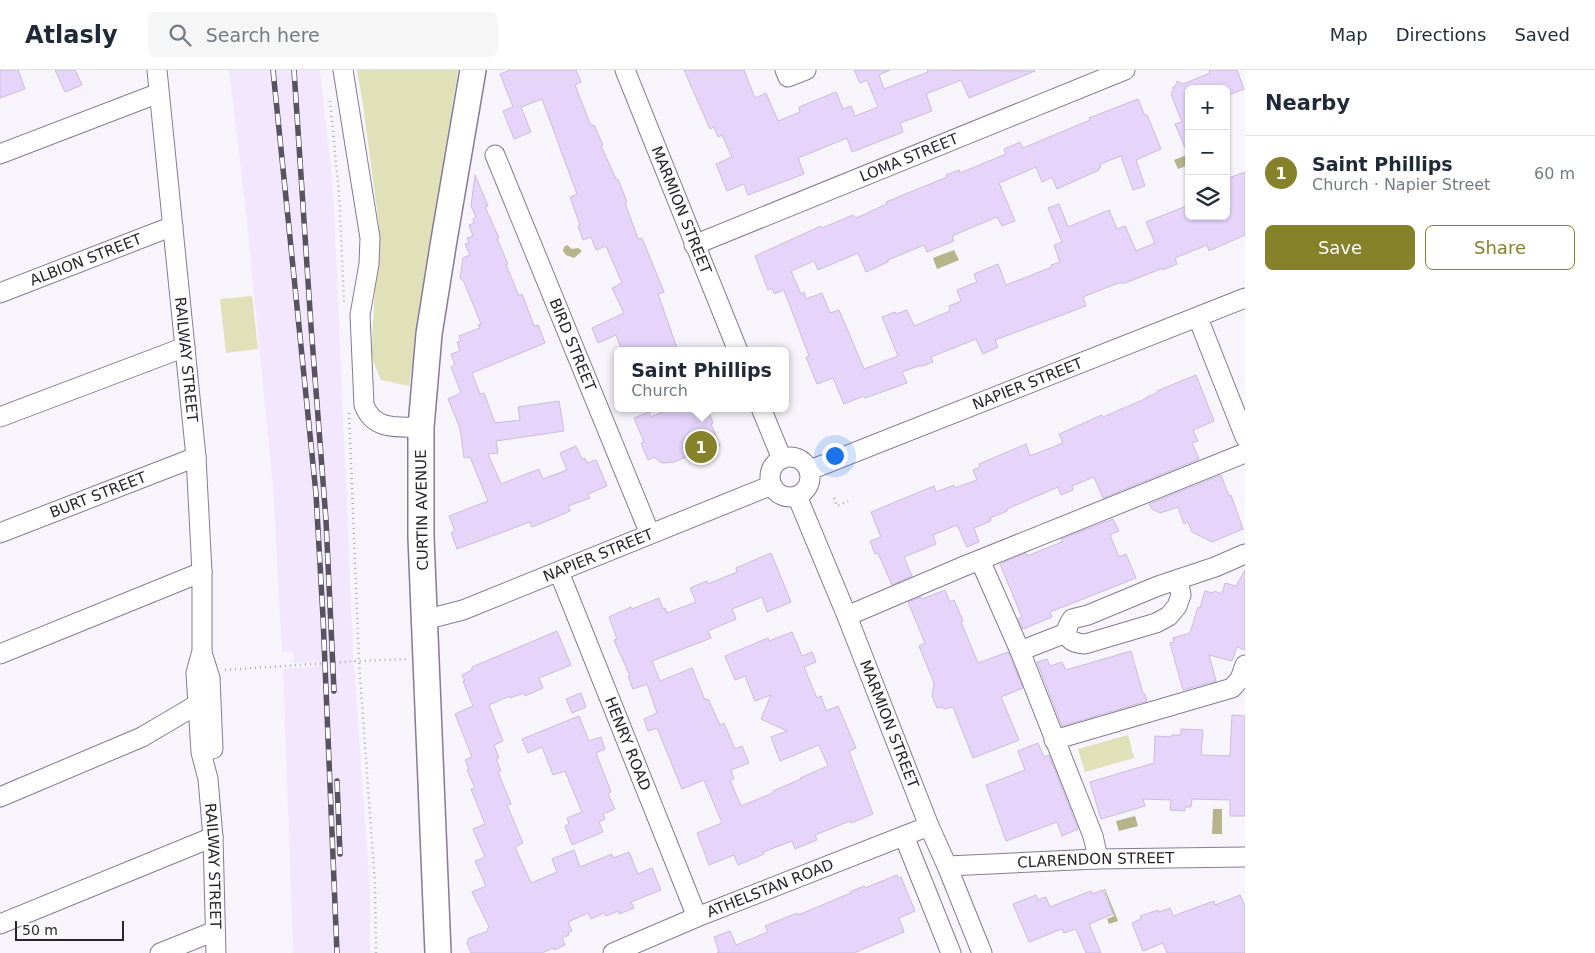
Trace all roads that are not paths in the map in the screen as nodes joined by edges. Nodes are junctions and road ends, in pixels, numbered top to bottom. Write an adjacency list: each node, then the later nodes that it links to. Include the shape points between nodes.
1 (157, 70): 8 (street, RAILWAY STREET)
2 (343, 70): 20 (street, via 370,238 370,264 360,315 364,405 371,417 382,425)
3 (474, 70): 20 (main road, CURTIN AVENUE, via 431,324)
4 (625, 70): 12 (street, MARMION STREET)
5 (785, 70): 6 (street, via 788,77)
6 (806, 70)
7 (1125, 70): 12 (street, LOMA STREET)
8 (159, 93): 9 (street); 11 (street, RAILWAY STREET)
9 (0, 154)
10 (495, 155): 29 (street, BIRD STREET)
11 (173, 226): 13 (street, ALBION STREET); 16 (street, RAILWAY STREET)
12 (694, 245): 17 (street, MARMION STREET)
13 (0, 293)
14 (1245, 298): 15 (street, NAPIER STREET)
15 (1198, 318): 21 (street); 25 (street, NAPIER STREET)
16 (185, 347): 19 (street); 23 (street, RAILWAY STREET)
17 (736, 347)
18 (763, 412): 24 (street)
19 (0, 417)
20 (421, 427): 36 (main road, CURTIN AVENUE)
21 (1245, 437)
22 (1245, 453): 31 (street)
23 (196, 457): 28 (street, BURT STREET); 32 (street, RAILWAY STREET)
24 (782, 459): 25 (street, via 791,456 803,460); 26 (street, via 777,460 772,468)
25 (810, 470): 27 (street, via 810,483)
26 (772, 486): 27 (street, via 780,494); 29 (street, NAPIER STREET)
27 (797, 496): 35 (street, MARMION STREET)
28 (0, 533)
29 (650, 534): 33 (street, NAPIER STREET)
30 (1245, 554): 34 (street)
31 (980, 560): 35 (street); 39 (street)
32 (202, 572): 38 (street, RAILWAY STREET); 40 (street)
33 (558, 572): 36 (street, NAPIER STREET, via 463,610); 51 (street, HENRY ROAD)
34 (1178, 579): 37 (street, via 1072,619); 37 (street, via 1181,595 1177,606 1156,623 1085,644 1076,644)
35 (847, 616): 45 (street, MARMION STREET)
36 (424, 620): 56 (main road, CURTIN AVENUE)
37 (1066, 634): 39 (street)
38 (202, 651): 42 (street, RAILWAY STREET, via 210,678); 42 (street, RAILWAY STREET, via 196,672)
39 (1020, 651): 43 (street)
40 (0, 654)
41 (1245, 665): 43 (street, via 1240,680 1232,688)
42 (205, 709): 44 (street, via 172,729 142,737); 47 (street, RAILWAY STREET, via 213,750 208,780)
43 (1054, 740): 49 (street, via 1093,836)
44 (0, 797)
45 (929, 826): 46 (street, ATHELSTAN ROAD); 50 (street, MARMION STREET)
46 (904, 836): 51 (street, ATHELSTAN ROAD); 58 (street)
47 (213, 837): 52 (street); 53 (street, RAILWAY STREET)
48 (1245, 857): 49 (street, CLARENDON STREET)
49 (1096, 860): 50 (street, CLARENDON STREET)
50 (948, 866): 59 (street, MARMION STREET)
51 (697, 917): 57 (street, ATHELSTAN ROAD)
52 (0, 924)
53 (215, 931): 54 (street); 55 (street, RAILWAY STREET)
54 (160, 953)
55 (216, 953)
56 (438, 953)
57 (613, 953)
58 (951, 953)
59 (982, 953)

